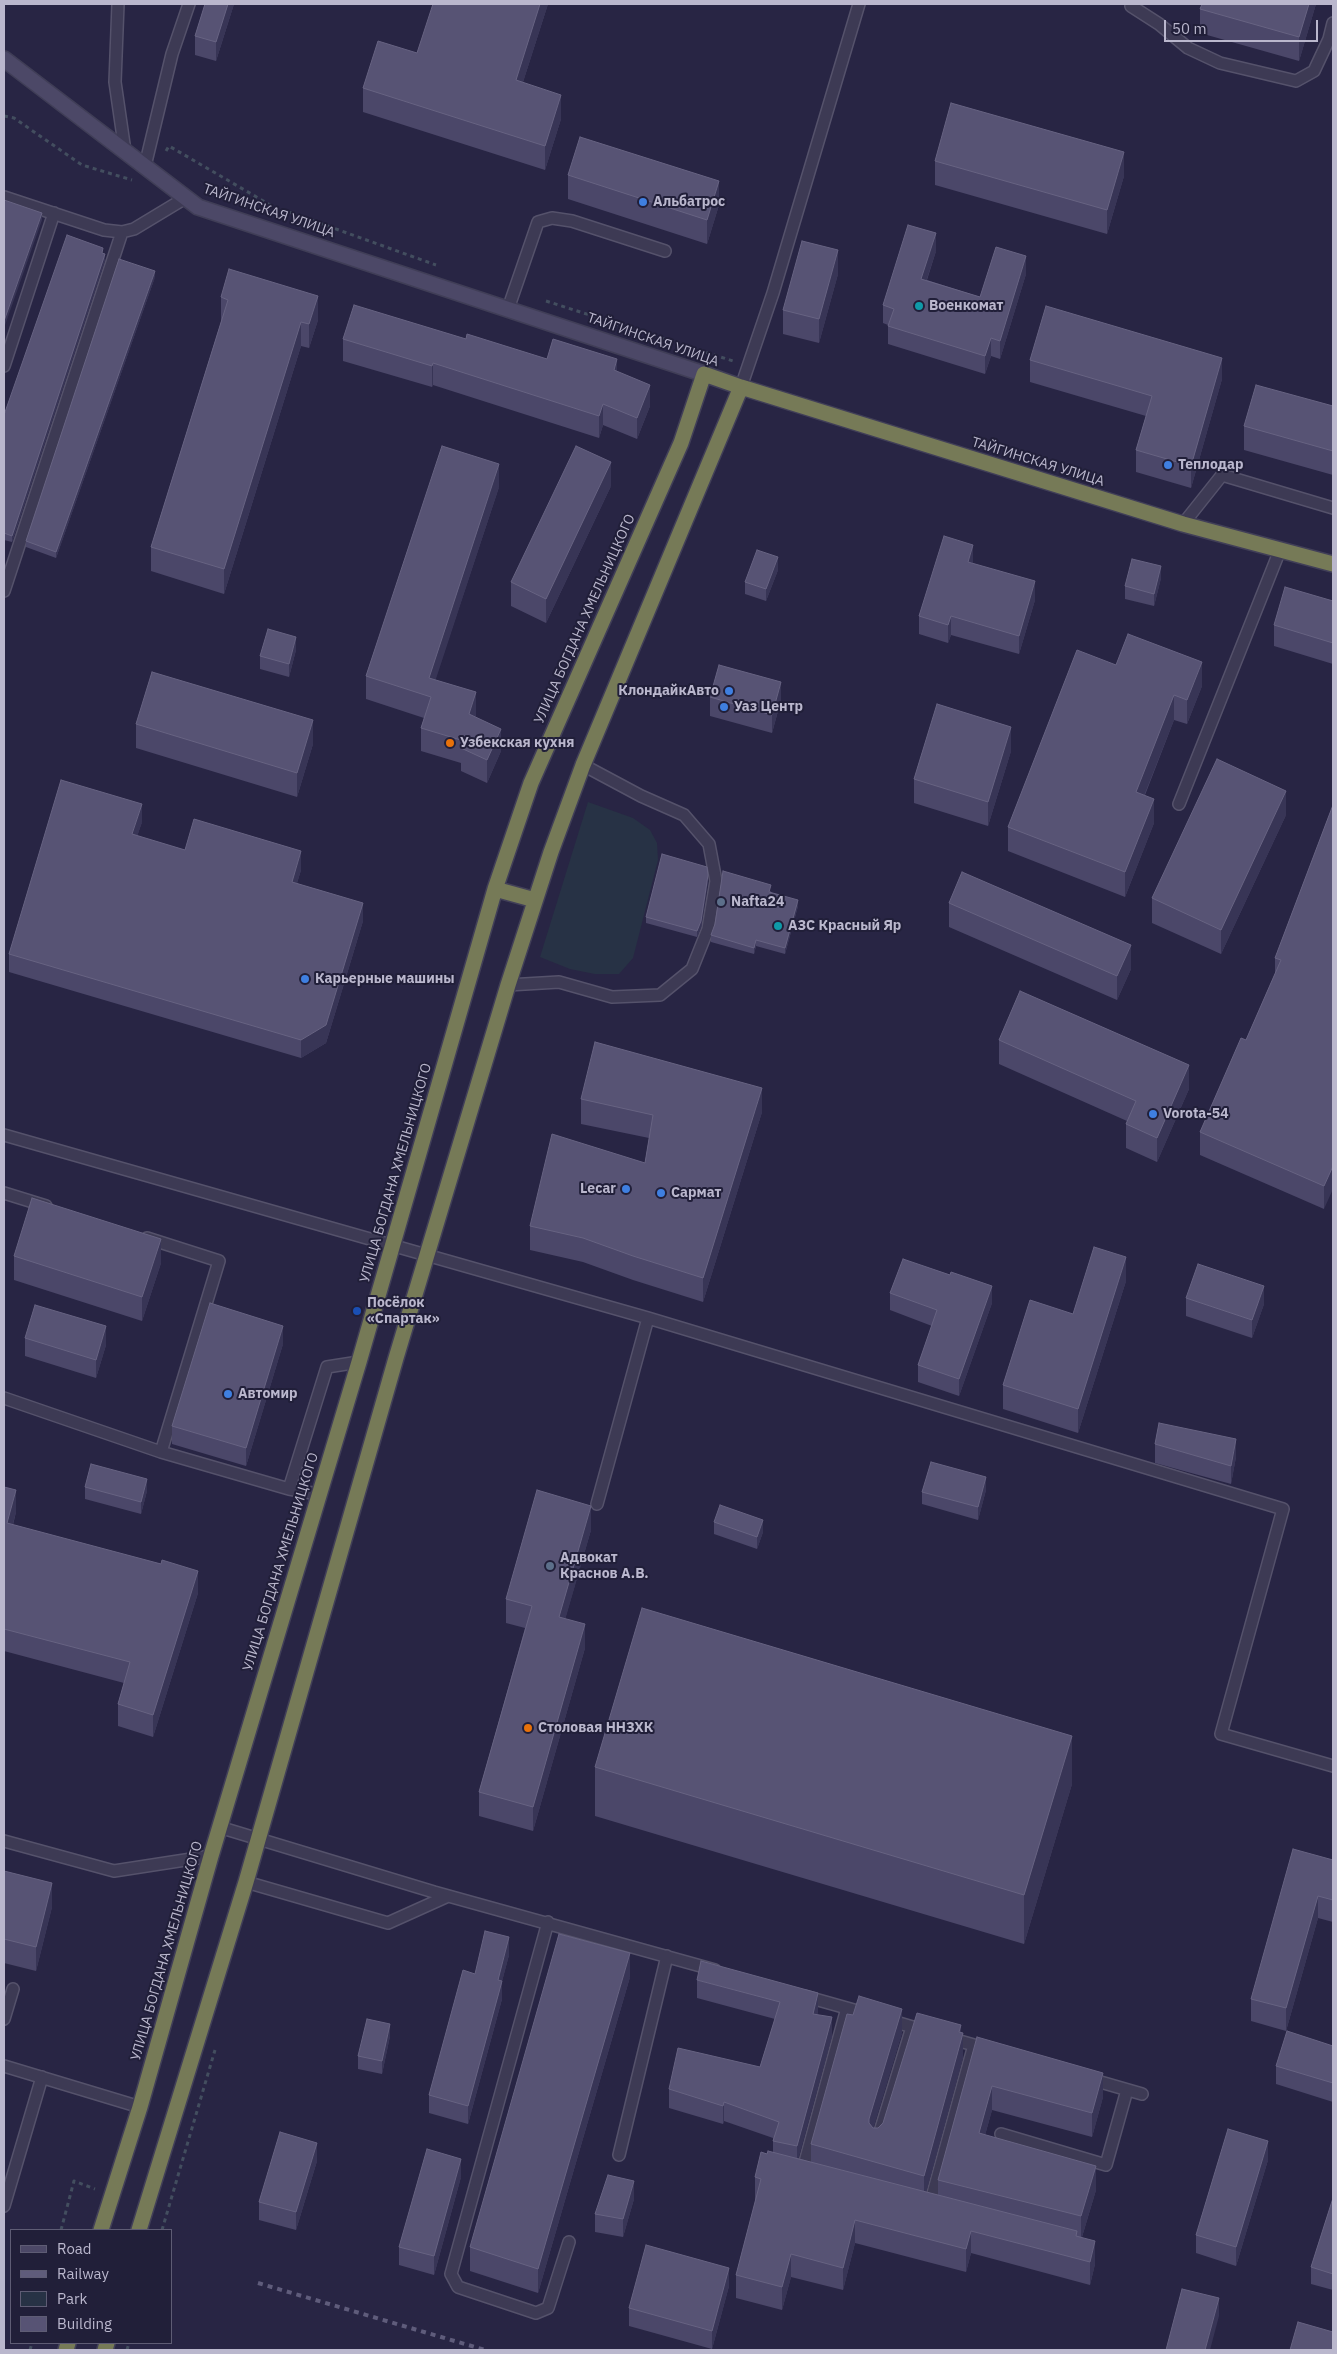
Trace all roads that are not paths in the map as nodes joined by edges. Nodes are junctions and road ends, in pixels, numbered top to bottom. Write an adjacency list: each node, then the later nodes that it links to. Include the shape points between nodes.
1 (118, 4): 7 (lane, via 115,82)
2 (189, 4): 8 (lane, via 172,54)
3 (859, 4): 17 (lane, via 773,293)
4 (1131, 6): 5 (lane, via 1188,48 1220,63 1296,81 1314,71)
5 (1333, 23)
6 (4, 59): 7 (main road, ТАЙГИНСКАЯ УЛИЦА)
7 (125, 151): 8 (main road, ТАЙГИНСКАЯ УЛИЦА)
8 (149, 169): 10 (main road, ТАЙГИНСКАЯ УЛИЦА)
9 (4, 197): 11 (lane)
10 (187, 197): 12 (lane); 14 (main road, ТАЙГИНСКАЯ УЛИЦА, via 198,207)
11 (54, 214): 12 (lane, via 104,230); 15 (lane)
12 (122, 232): 21 (lane)
13 (665, 251): 14 (lane, via 572,221 552,218 538,222)
14 (508, 309): 16 (main road, ТАЙГИНСКАЯ УЛИЦА)
15 (4, 366)
16 (704, 374): 17 (highway, ТАЙГИНСКАЯ УЛИЦА); 26 (highway, УЛИЦА БОГДАНА ХМЕЛЬНИЦКОГО, via 680,442 531,783)
17 (741, 387): 19 (highway, ТАЙГИНСКАЯ УЛИЦА); 24 (highway)
18 (1333, 508): 19 (lane, via 1222,475)
19 (1183, 524): 20 (highway, ТАЙГИНСКАЯ УЛИЦА)
20 (1280, 550): 22 (highway, ТАЙГИНСКАЯ УЛИЦА); 25 (lane)
21 (9, 559): 23 (lane)
22 (1333, 564)
23 (4, 592)
24 (583, 765): 27 (highway); 28 (lane, via 684,815 709,844 716,881 708,929 692,970 660,995 612,996 559,982)
25 (1179, 804)
26 (495, 889): 27 (highway); 33 (highway, УЛИЦА БОГДАНА ХМЕЛЬНИЦКОГО)
27 (535, 900): 28 (highway)
28 (508, 985): 34 (highway)
29 (4, 1135): 33 (lane)
30 (4, 1193): 31 (lane)
31 (60, 1210)
32 (135, 1234): 38 (lane, via 219,1261)
33 (391, 1246): 34 (lane); 36 (highway, УЛИЦА БОГДАНА ХМЕЛЬНИЦКОГО)
34 (427, 1257): 35 (lane); 44 (highway)
35 (648, 1318): 41 (lane); 42 (lane, via 1283,1509 1221,1734)
36 (359, 1362): 39 (lane, via 327,1367); 40 (highway, УЛИЦА БОГДАНА ХМЕЛЬНИЦКОГО)
37 (4, 1398): 38 (lane)
38 (161, 1452): 39 (lane)
39 (288, 1489): 40 (lane)
40 (318, 1494): 43 (highway, УЛИЦА БОГДАНА ХМЕЛЬНИЦКОГО)
41 (597, 1504)
42 (1333, 1766)
43 (219, 1828): 44 (lane); 46 (highway, УЛИЦА БОГДАНА ХМЕЛЬНИЦКОГО)
44 (257, 1838): 47 (highway); 48 (lane)
45 (4, 1841): 46 (lane, via 114,1871)
46 (211, 1856): 64 (highway, УЛИЦА БОГДАНА ХМЕЛЬНИЦКОГО)
47 (246, 1882): 48 (lane, via 388,1923); 72 (highway)
48 (448, 1896): 49 (lane)
49 (548, 1922): 50 (lane); 73 (lane, via 451,2274 458,2287 536,2313 548,2308)
50 (667, 1956): 51 (lane); 67 (lane)
51 (724, 1973)
52 (13, 1989): 55 (lane)
53 (790, 1992): 54 (lane)
54 (847, 2008): 56 (lane); 68 (lane, via 807,2175)
55 (4, 2019)
56 (912, 2027): 57 (lane); 66 (lane)
57 (974, 2045): 58 (lane); 70 (lane)
58 (1003, 2053)
59 (4, 2066): 61 (lane)
60 (1079, 2076): 62 (lane)
61 (42, 2077): 64 (lane); 69 (lane)
62 (1127, 2090): 63 (lane); 65 (lane, via 1106,2165)
63 (1142, 2094)
64 (140, 2107): 71 (highway, УЛИЦА БОГДАНА ХМЕЛЬНИЦКОГО)
65 (1001, 2134)
66 (876, 2145)
67 (619, 2156)
68 (786, 2170)
69 (4, 2206)
70 (929, 2209)
71 (101, 2229)
72 (139, 2229)
73 (569, 2242)

